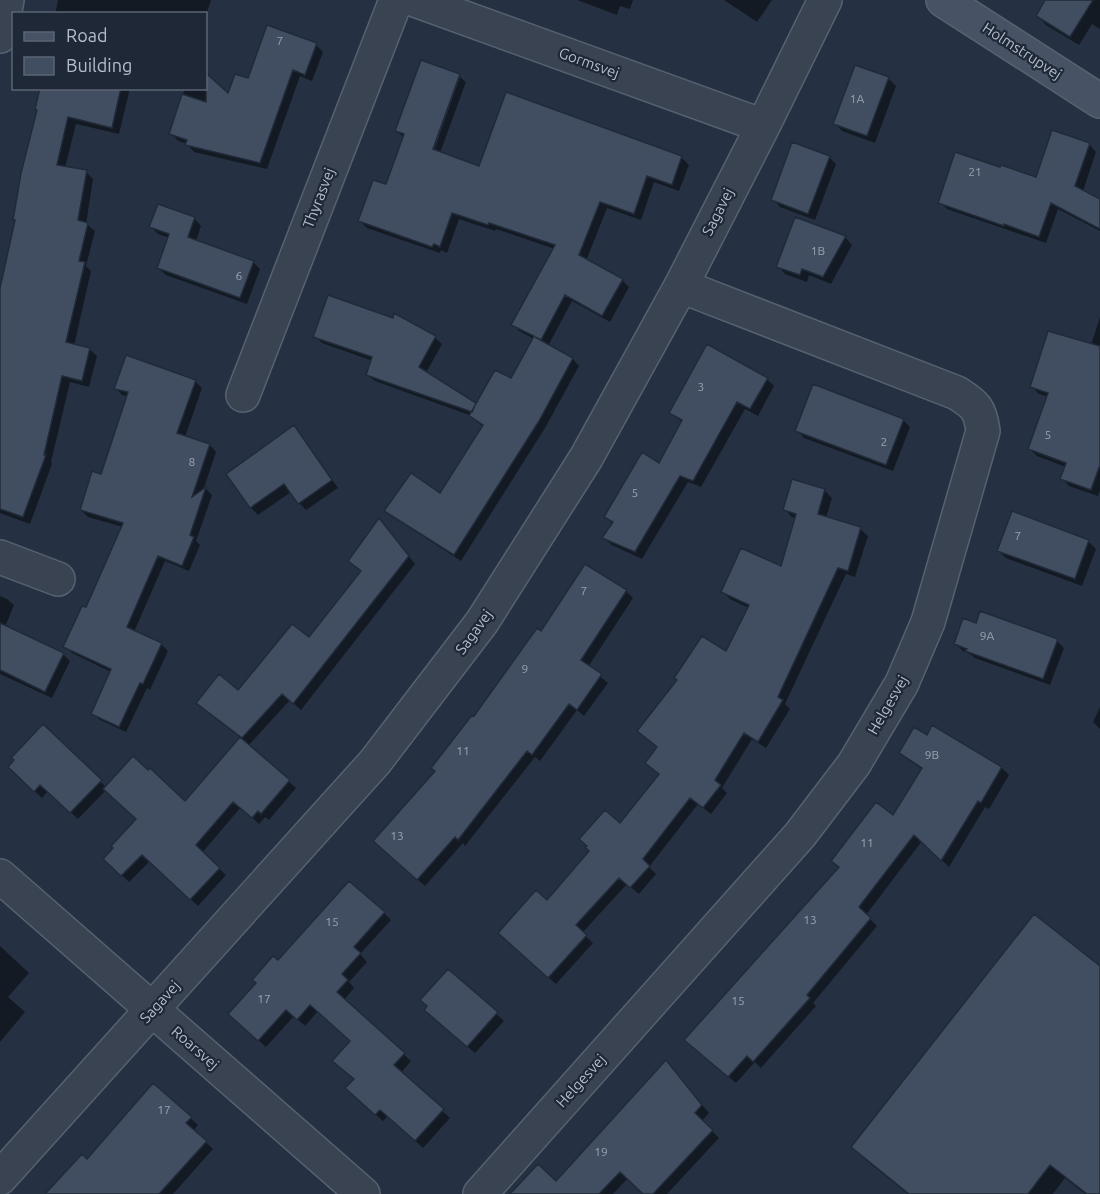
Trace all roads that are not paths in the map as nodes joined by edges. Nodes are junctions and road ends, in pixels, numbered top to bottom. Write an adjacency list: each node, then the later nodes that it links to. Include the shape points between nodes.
1 (7, 0): 6 (street)
2 (396, 0): 10 (street, Thyrasvej)
3 (415, 0): 8 (street, Gormsvej)
4 (825, 0): 8 (street, Sagavej)
5 (943, 0): 7 (street, Holmstrupvej)
6 (0, 36)
7 (1100, 101)
8 (763, 126): 9 (street, Sagavej)
9 (681, 286): 14 (street, Sagavej, via 586,458 482,622 375,762); 17 (street, Helgesvej, via 957,393 981,415 983,431 928,622 902,683 854,764 800,836)
10 (243, 395)
11 (0, 557): 12 (street)
12 (58, 579)
13 (0, 876): 14 (street, Roarsvej)
14 (152, 1011): 15 (street, Sagavej); 16 (street, Roarsvej)
15 (0, 1178)
16 (363, 1194)
17 (480, 1194)

